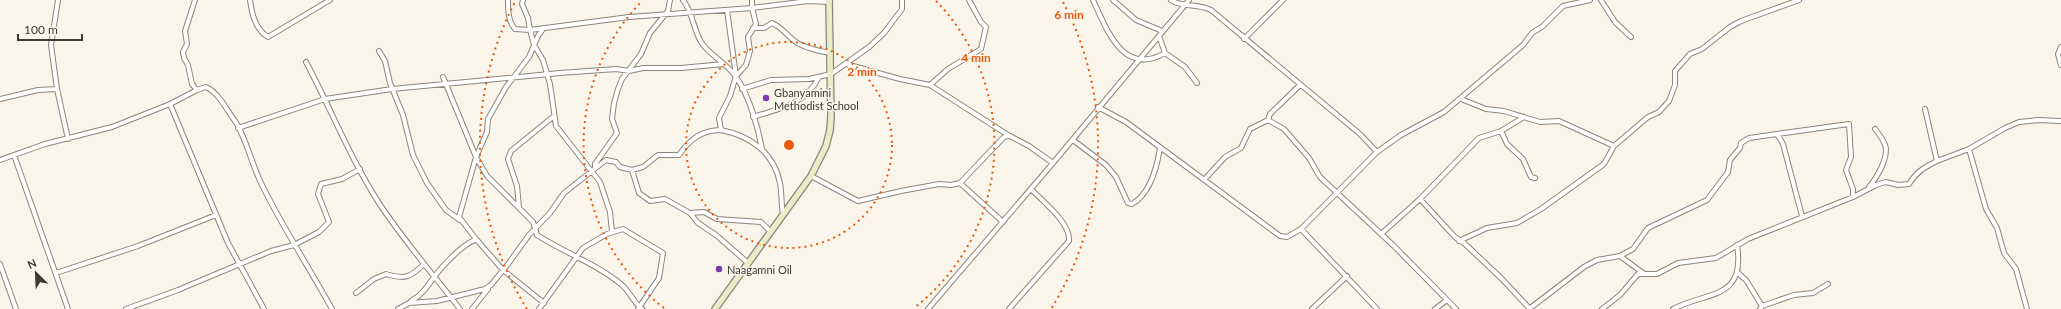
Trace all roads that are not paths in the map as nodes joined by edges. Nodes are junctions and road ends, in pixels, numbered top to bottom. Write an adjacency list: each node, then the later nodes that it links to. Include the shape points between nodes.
1 (58, 0): 55 (street, via 51,45)
2 (195, 0): 58 (street, via 184,31 187,44 183,52 192,84)
3 (250, 0): 4 (street, via 260,32 268,37)
4 (330, 0)
5 (508, 0): 29 (street, via 508,15 512,25 515,29)
6 (523, 0): 29 (street)
7 (670, 0): 26 (street)
8 (683, 0): 25 (street)
9 (752, 0): 23 (street)
10 (902, 0): 42 (street, via 902,9 884,33)
11 (969, 0): 53 (street, via 986,27 980,49 948,69)
12 (1093, 0): 39 (street, via 1120,50)
13 (1113, 0): 30 (street, via 1136,20)
14 (1171, 0): 22 (street)
15 (1189, 0): 22 (street)
16 (1283, 0): 33 (street)
17 (1590, 0): 21 (street)
18 (1601, 0): 32 (street, via 1615,22)
19 (1799, 0): 78 (street, via 1730,27 1702,49 1690,54 1675,72 1675,85 1669,101 1660,112 1648,117)
20 (830, 1): 23 (street); 37 (main road)
21 (1569, 2): 61 (street, via 1556,10 1549,21 1532,33)
22 (1185, 4): 30 (street); 33 (street, via 1199,5 1211,10)
23 (752, 8): 24 (street); 27 (street, via 756,24)
24 (727, 10): 25 (street); 47 (street)
25 (691, 13): 26 (street); 41 (street, via 693,26 701,42)
26 (665, 16): 28 (street, via 629,17); 44 (street, via 650,33 641,54)
27 (753, 28): 37 (street, via 764,28 772,23 781,27 793,40 813,50); 47 (street, via 748,36 750,51 746,64)
28 (543, 29): 29 (street); 34 (street)
29 (530, 30): 34 (street)
30 (1162, 31): 31 (street)
31 (1158, 36): 38 (street); 39 (street)
32 (1631, 37)
33 (1244, 39): 54 (street)
34 (534, 45): 45 (street, via 543,60); 50 (street)
35 (2061, 47): 43 (street, via 2058,54)
36 (379, 51): 56 (street, via 385,61)
37 (831, 53): 46 (main road)
38 (1165, 53): 39 (street, via 1157,58); 51 (street, via 1185,67)
39 (1140, 60): 63 (street)
40 (306, 62): 60 (street)
41 (724, 64): 44 (street); 47 (street)
42 (846, 64): 46 (street); 53 (street)
43 (2061, 65)
44 (629, 71): 45 (street, via 616,69); 88 (street, via 622,79 614,103 612,119 617,133 595,164)
45 (547, 74): 50 (street); 65 (street)
46 (831, 74): 49 (street); 92 (main road, via 829,138 824,154)
47 (736, 76): 57 (street); 72 (street, via 719,118)
48 (443, 77): 52 (street)
49 (819, 77): 57 (street, via 771,80); 66 (street, via 814,88 803,99)
50 (514, 78): 52 (street); 84 (street, via 488,119 487,132)
51 (1196, 83)
52 (446, 84): 56 (street); 84 (street)
53 (930, 85): 75 (street)
54 (1300, 85): 68 (street, via 1270,114); 82 (street, via 1360,134)
55 (57, 89): 59 (street, via 38,90); 76 (street)
56 (392, 89): 60 (street); 106 (street, via 403,115 413,155 427,183 446,210)
57 (742, 89): 66 (street)
58 (197, 90): 62 (street); 70 (street, via 206,87 215,91)
59 (0, 99)
60 (325, 99): 70 (street); 89 (street, via 340,135)
61 (1461, 99): 67 (street, via 1486,109 1504,111); 82 (street)
62 (170, 104): 76 (street, via 112,127); 104 (street)
63 (1098, 107): 77 (street); 79 (street, via 1126,122)
64 (1925, 109): 86 (street)
65 (554, 116): 91 (street, via 556,126); 101 (street, via 511,151 508,159 517,186)
66 (753, 117): 80 (street)
67 (1524, 118): 73 (street); 78 (street, via 1540,122 1559,121)
68 (1268, 120): 94 (street, via 1250,129 1241,148 1224,157); 98 (street, via 1284,129 1320,177)
69 (2061, 121): 81 (street, via 2019,122)
70 (238, 128): 115 (street, via 255,172)
71 (1875, 129): 97 (street, via 1884,140 1887,156 1878,178)
72 (722, 130): 80 (street, via 745,137); 90 (street, via 711,130 693,138 679,155 658,155 643,167)
73 (1501, 131): 93 (street, via 1507,144 1523,159 1531,177); 100 (street, via 1479,138)
74 (1777, 134): 99 (street, via 1849,124 1851,158 1846,170 1853,189); 105 (street, via 1783,144); 117 (street, via 1749,138 1741,143 1730,160 1728,172 1707,200 1648,228 1633,249)
75 (1008, 135): 87 (street); 95 (street)
76 (68, 139): 83 (street)
77 (1073, 140): 79 (street, via 1106,165 1116,177 1128,203 1132,204 1152,181); 87 (street)
78 (1614, 146): 114 (street, via 1604,164 1540,209 1517,223 1487,228)
79 (1160, 148): 94 (street)
80 (762, 149): 103 (street, via 771,159 778,175)
81 (1969, 149): 86 (street); 157 (street, via 1986,209 1997,228 2004,253 2016,269)
82 (1377, 152): 98 (street)
83 (14, 155): 85 (street); 125 (street)
84 (476, 157): 101 (street, via 487,176); 106 (street, via 460,211 459,217)
85 (0, 160)
86 (1937, 161): 97 (street, via 1914,175 1909,184 1886,182)
87 (1053, 163): 96 (street)
88 (595, 168): 90 (street, via 606,160); 91 (street)
89 (360, 169): 115 (street, via 342,179 321,184 318,194 329,222 319,232); 122 (street, via 379,203)
90 (632, 170): 102 (street, via 639,193 650,200 665,199)
91 (590, 172): 108 (street, via 564,194); 110 (street, via 600,182 610,212)
92 (811, 176): 95 (street, via 858,201 897,191); 103 (main road)
93 (1535, 178)
94 (1204, 180): 109 (street, via 1280,236 1287,237)
95 (960, 183): 107 (street)
96 (1031, 189): 107 (street); 149 (street, via 1064,224 1070,235 1069,241)
97 (1867, 189): 99 (street)
98 (1337, 192): 109 (street); 112 (street)
99 (1853, 197): 105 (street)
100 (1420, 199): 112 (street); 114 (street)
101 (519, 208): 108 (street)
102 (690, 213): 111 (street, via 704,212 717,219 761,222); 119 (street, via 698,223)
103 (783, 214): 111 (main road)
104 (216, 215): 121 (street); 125 (street, via 145,244)
105 (1802, 216): 116 (street)
106 (462, 221): 113 (street)
107 (1003, 222): 148 (street)
108 (536, 228): 118 (street, via 537,235); 123 (street)
109 (1301, 229): 128 (street)
110 (612, 232): 118 (street, via 583,248); 136 (street, via 623,229 663,253 659,278)
111 (771, 232): 119 (main road)
112 (1381, 234): 133 (street)
113 (476, 240): 123 (street); 127 (street, via 461,248)
114 (1459, 241): 154 (street, via 1501,278)
115 (294, 245): 121 (street); 142 (street)
116 (1737, 245): 124 (street, via 1716,258 1678,263 1657,274); 126 (street)
117 (1620, 256): 124 (street); 154 (street, via 1597,260 1584,267)
118 (578, 257): 135 (street); 136 (street, via 622,285)
119 (748, 263): 147 (main road)
120 (0, 264): 138 (street)
121 (240, 264): 140 (street); 141 (street)
122 (424, 264): 127 (street); 131 (street, via 412,275 398,278 386,274 374,279)
123 (503, 270): 130 (street); 135 (street)
124 (1643, 272): 155 (street)
125 (56, 273): 139 (street)
126 (1738, 273): 137 (street, via 1746,280); 156 (street, via 1732,285 1708,298)
127 (435, 276): 132 (street); 134 (street, via 423,293)
128 (1346, 276): 150 (street); 151 (street)
129 (1828, 284): 137 (street, via 1813,293 1794,295)
130 (491, 285): 132 (street, via 480,291); 145 (street)
131 (356, 293)
132 (451, 297): 134 (street, via 437,301); 144 (street)
133 (1447, 300): 152 (street); 153 (street)
134 (409, 302): 143 (street)
135 (544, 303): 146 (street)
136 (640, 308)
137 (1761, 308)
138 (16, 309)
139 (68, 309)
140 (126, 309)
141 (264, 309)
142 (332, 309)
143 (398, 309)
144 (460, 309)
145 (472, 309)
146 (540, 309)
147 (715, 309)
148 (928, 309)
149 (1009, 309)
150 (1312, 309)
151 (1377, 309)
152 (1435, 309)
153 (1456, 309)
154 (1530, 309)
155 (1602, 309)
156 (1673, 309)
157 (2027, 309)

